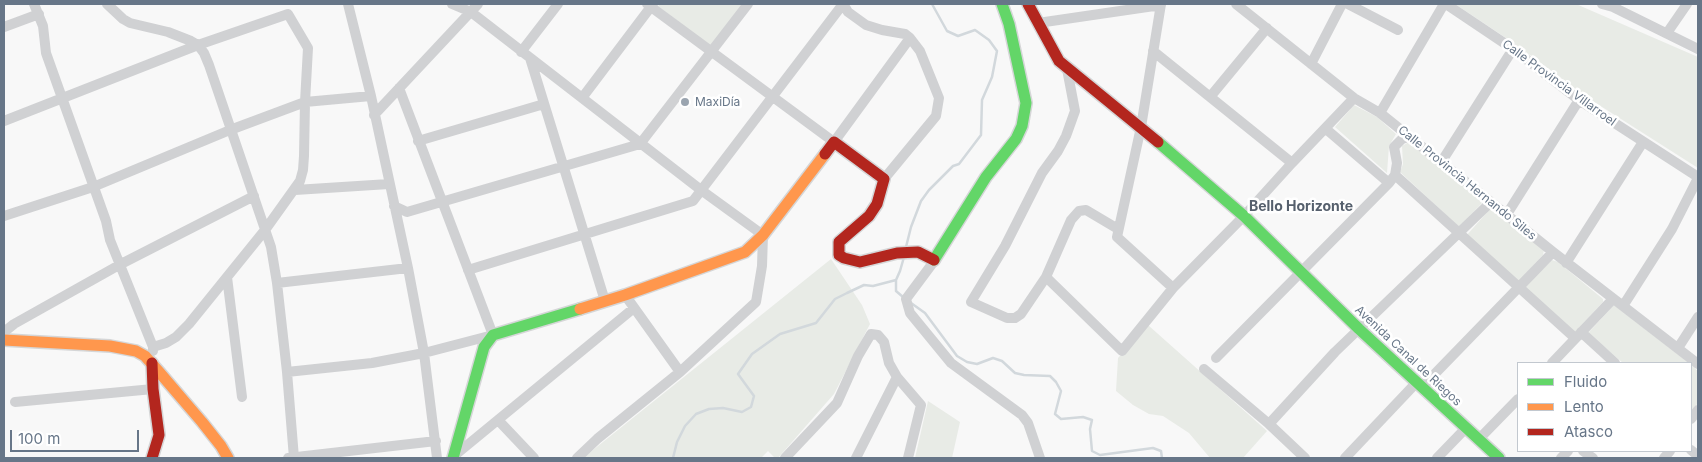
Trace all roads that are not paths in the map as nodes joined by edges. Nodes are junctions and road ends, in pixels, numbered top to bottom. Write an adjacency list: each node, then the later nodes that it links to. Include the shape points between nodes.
1 (34, 4): 21 (street)
2 (107, 4): 28 (street, via 130,23 176,35)
3 (348, 4): 37 (street)
4 (452, 4): 20 (street)
5 (478, 4): 20 (street)
6 (558, 4): 33 (street)
7 (748, 4): 32 (street)
8 (843, 4): 27 (street, via 848,12 866,25); 38 (street)
9 (1002, 4): 80 (street, via 1026,103 1022,126)
10 (1028, 4): 22 (street, Avenida Canal de Riegos)
11 (1236, 4): 24 (street, Calle Provincia Hernando Siles)
12 (1342, 4): 34 (street)
13 (1348, 4): 25 (street)
14 (1445, 4): 29 (street, Calle Provincia Villarroel); 46 (street)
15 (1602, 4): 19 (street)
16 (1687, 4): 26 (street)
17 (651, 5): 32 (street); 40 (street)
18 (1161, 5): 22 (street); 31 (street)
19 (1614, 6): 26 (street)
20 (471, 12): 33 (street); 36 (street)
21 (39, 14): 23 (street); 42 (street, via 46,53)
22 (1038, 24): 35 (street, Avenida Canal de Riegos)
23 (4, 27)
24 (1267, 28): 34 (street, Calle Provincia Hernando Siles); 39 (street)
25 (1398, 30)
26 (1667, 33): 30 (street)
27 (910, 38): 54 (street); 61 (street, via 920,51 939,98 938,107 936,116)
28 (198, 45): 42 (street); 44 (street, via 288,14 308,48); 50 (street, via 209,65)
29 (1513, 49): 43 (street, Calle Provincia Villarroel); 57 (street)
30 (1698, 50)
31 (1153, 51): 39 (street); 49 (street)
32 (711, 52): 38 (street); 56 (street)
33 (526, 55): 40 (street); 45 (street)
34 (1311, 64): 41 (street, Calle Provincia Hernando Siles)
35 (1067, 69): 49 (street, Avenida Canal de Riegos); 86 (street, via 1075,111 1066,136 971,302 1007,318 1015,318)
36 (399, 88): 47 (street); 53 (street)
37 (371, 96): 44 (street); 47 (street)
38 (773, 97): 54 (street); 66 (street)
39 (1210, 97): 58 (street)
40 (582, 98): 56 (street)
41 (1354, 98): 46 (street, Calle Provincia Hernando Siles); 51 (street)
42 (62, 99): 48 (street); 64 (street)
43 (1579, 100): 55 (street, Calle Provincia Villarroel); 71 (street)
44 (305, 102): 50 (street); 65 (street, via 303,170)
45 (544, 104): 53 (street); 59 (street)
46 (1380, 113): 52 (street, Calle Provincia Hernando Siles)
47 (374, 115): 63 (street)
48 (4, 121)
49 (1141, 127): 73 (street, Avenida Canal de Riegos); 74 (street)
50 (230, 130): 64 (street); 67 (street)
51 (1326, 130): 58 (street); 62 (street)
52 (1410, 137): 57 (street, Calle Provincia Hernando Siles); 62 (street, via 1402,139 1394,147 1397,163)
53 (418, 140): 68 (street)
54 (834, 142): 61 (street); 78 (street)
55 (1643, 142): 60 (street, Calle Provincia Villarroel); 81 (street)
56 (640, 144): 59 (street); 66 (street)
57 (1442, 161): 69 (street, Calle Provincia Hernando Siles)
58 (1292, 163): 73 (street)
59 (564, 167): 68 (street); 77 (street)
60 (1698, 178): 94 (street, via 1672,229)
61 (884, 179): 80 (street, via 869,216 839,242 840,255 860,262 918,252)
62 (1392, 179): 76 (street); 85 (street)
63 (389, 184): 65 (street); 70 (street)
64 (93, 187): 72 (street); 82 (street)
65 (295, 190): 75 (street)
66 (701, 190): 77 (street, via 693,201); 78 (street)
67 (254, 196): 75 (street); 82 (street)
68 (443, 202): 70 (street, via 407,212); 84 (street)
69 (1491, 202): 71 (street, Calle Provincia Hernando Siles); 76 (street)
70 (394, 206): 83 (street)
71 (1507, 214): 79 (street, Calle Provincia Hernando Siles)
72 (4, 216)
73 (1244, 216): 85 (street, Avenida Canal de Riegos); 89 (street)
74 (1118, 229): 86 (street, via 1086,210 1079,210 1071,220); 89 (street, via 1117,237)
75 (265, 230): 87 (street); 88 (street)
76 (1460, 234): 90 (street); 97 (street)
77 (585, 235): 84 (street); 93 (street)
78 (763, 235): 91 (street, via 745,252); 112 (street, via 756,302)
79 (1553, 252): 81 (street, Calle Provincia Hernando Siles); 90 (street)
80 (935, 260): 134 (street, via 906,299 910,313 951,363 1022,415)
81 (1566, 263): 92 (street, Calle Provincia Hernando Siles)
82 (121, 264): 98 (street); 102 (street)
83 (408, 268): 88 (street); 104 (street)
84 (468, 270): 99 (street)
85 (1301, 271): 97 (street, Avenida Canal de Riegos); 105 (street)
86 (1046, 277): 89 (street, via 1122,351)
87 (227, 278): 102 (street, via 176,337); 116 (street)
88 (277, 283): 111 (street)
89 (1173, 288)
90 (1519, 288): 100 (street); 114 (street)
91 (625, 295): 93 (street); 95 (street)
92 (1613, 299): 94 (street, Calle Provincia Hernando Siles); 100 (street)
93 (605, 301): 99 (street)
94 (1623, 306): 103 (street, Calle Provincia Hernando Siles)
95 (634, 308): 112 (street); 119 (street)
96 (1698, 317): 103 (street)
97 (1359, 329): 114 (street, Avenida Canal de Riegos); 120 (street)
98 (4, 332)
99 (493, 335): 104 (street); 124 (street, via 484,347)
100 (1578, 335): 106 (street); 107 (street)
101 (4, 340): 108 (street, via 110,346 136,351)
102 (153, 346): 108 (street)
103 (1678, 348): 109 (street, Calle Provincia Hernando Siles)
104 (424, 352): 111 (street, via 372,363); 123 (street)
105 (1216, 358)
106 (1553, 362)
107 (1614, 362)
108 (152, 364): 115 (street); 126 (street)
109 (1698, 364)
110 (1204, 369): 120 (street)
111 (287, 372): 127 (street)
112 (680, 372): 130 (street)
113 (897, 378): 131 (street, via 889,364 884,342 878,335 871,334 837,403); 132 (street); 133 (street, via 922,405)
114 (1419, 384): 121 (street, Avenida Canal de Riegos); 136 (street)
115 (153, 389): 118 (street); 125 (street, via 159,435)
116 (242, 397)
117 (1517, 399): 122 (street)
118 (15, 402)
119 (498, 420): 124 (street); 129 (street)
120 (1269, 424): 135 (street)
121 (1466, 428): 122 (street, Avenida Canal de Riegos); 137 (street)
122 (1478, 440): 138 (street, Avenida Canal de Riegos)
123 (436, 441): 127 (street); 128 (street)
124 (454, 457)
125 (152, 458)
126 (228, 458)
127 (292, 458)
128 (438, 458)
129 (534, 458)
130 (577, 458)
131 (785, 458)
132 (856, 458)
133 (908, 458)
134 (1040, 458)
135 (1305, 458)
136 (1346, 458)
137 (1437, 458)
138 (1499, 458)

